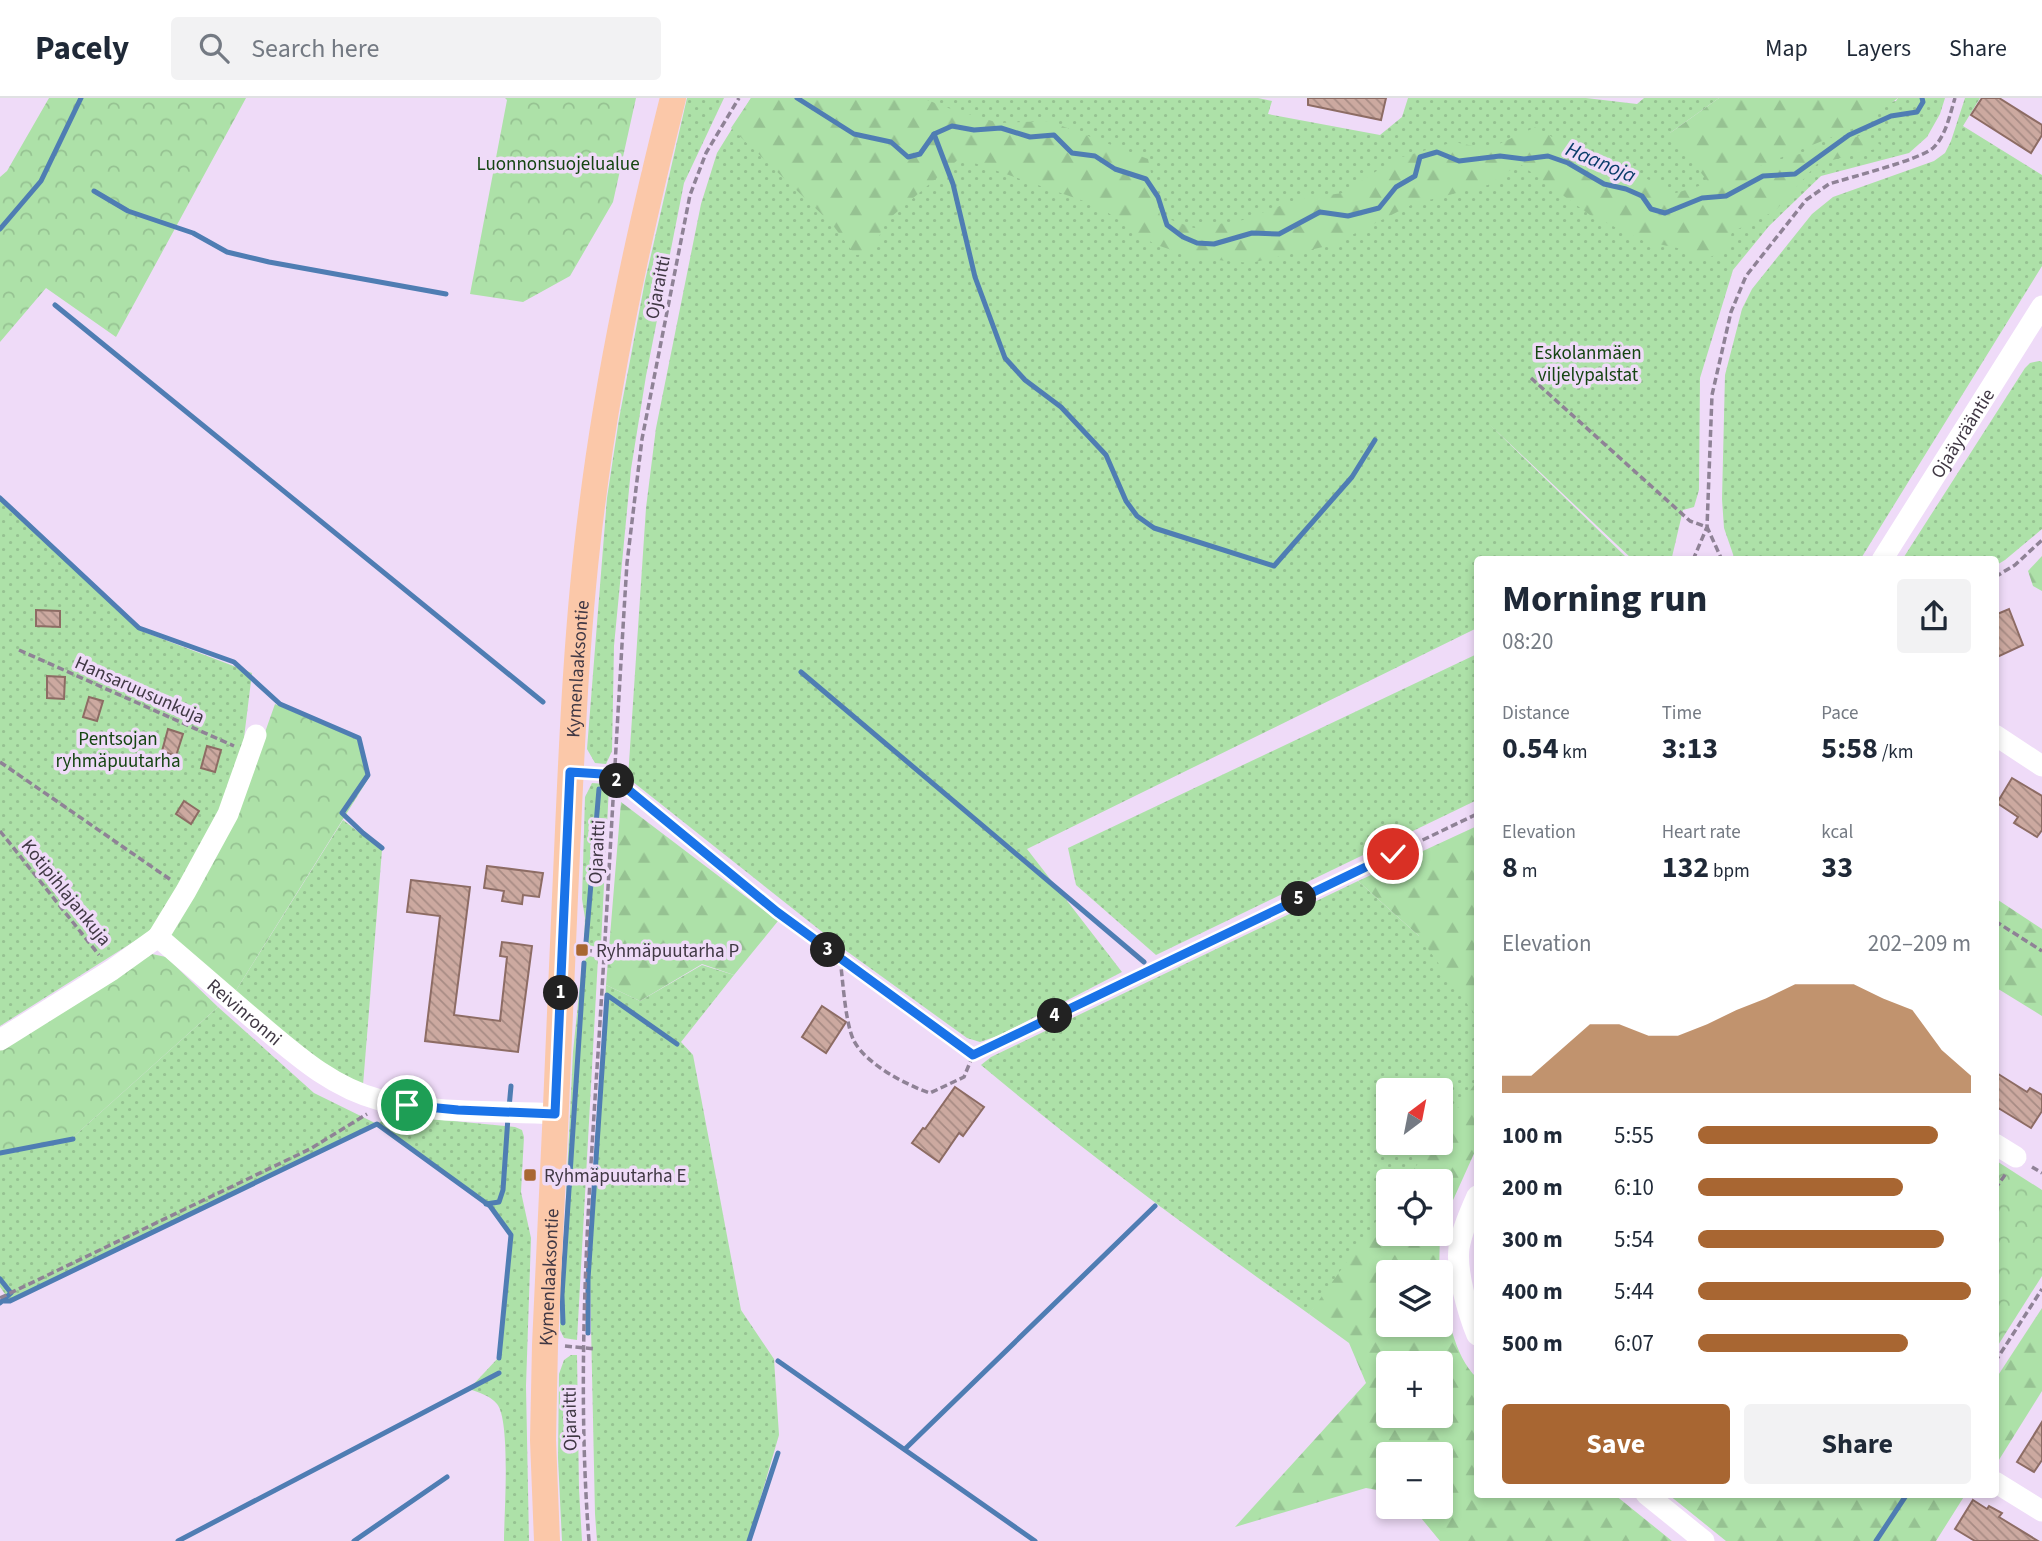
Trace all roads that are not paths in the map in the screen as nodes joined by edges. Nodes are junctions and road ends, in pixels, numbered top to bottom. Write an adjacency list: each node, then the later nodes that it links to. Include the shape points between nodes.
1 (673, 98): 10 (main road, Kymenlaaksontie, via 626,299 592,507 570,772)
2 (2042, 306): 3 (street, Ojaäyrääntie)
3 (2033, 340): 4 (street, Ojaäyrääntie)
4 (1885, 556)
5 (1999, 738): 7 (street)
6 (253, 744): 8 (street, via 228,814)
7 (2042, 766)
8 (158, 937): 9 (street); 10 (street, Reivinronni, via 309,1066 346,1087 383,1101)
9 (0, 1040)
10 (555, 1114): 18 (main road, Kymenlaaksontie, via 543,1440)
11 (1999, 1146): 12 (street)
12 (2016, 1157)
13 (1474, 1203): 14 (street, via 1459,1250 1464,1295)
14 (1474, 1326)
15 (1999, 1484): 17 (street)
16 (1651, 1498): 19 (street)
17 (2042, 1511)
18 (547, 1541)
19 (1704, 1541)

